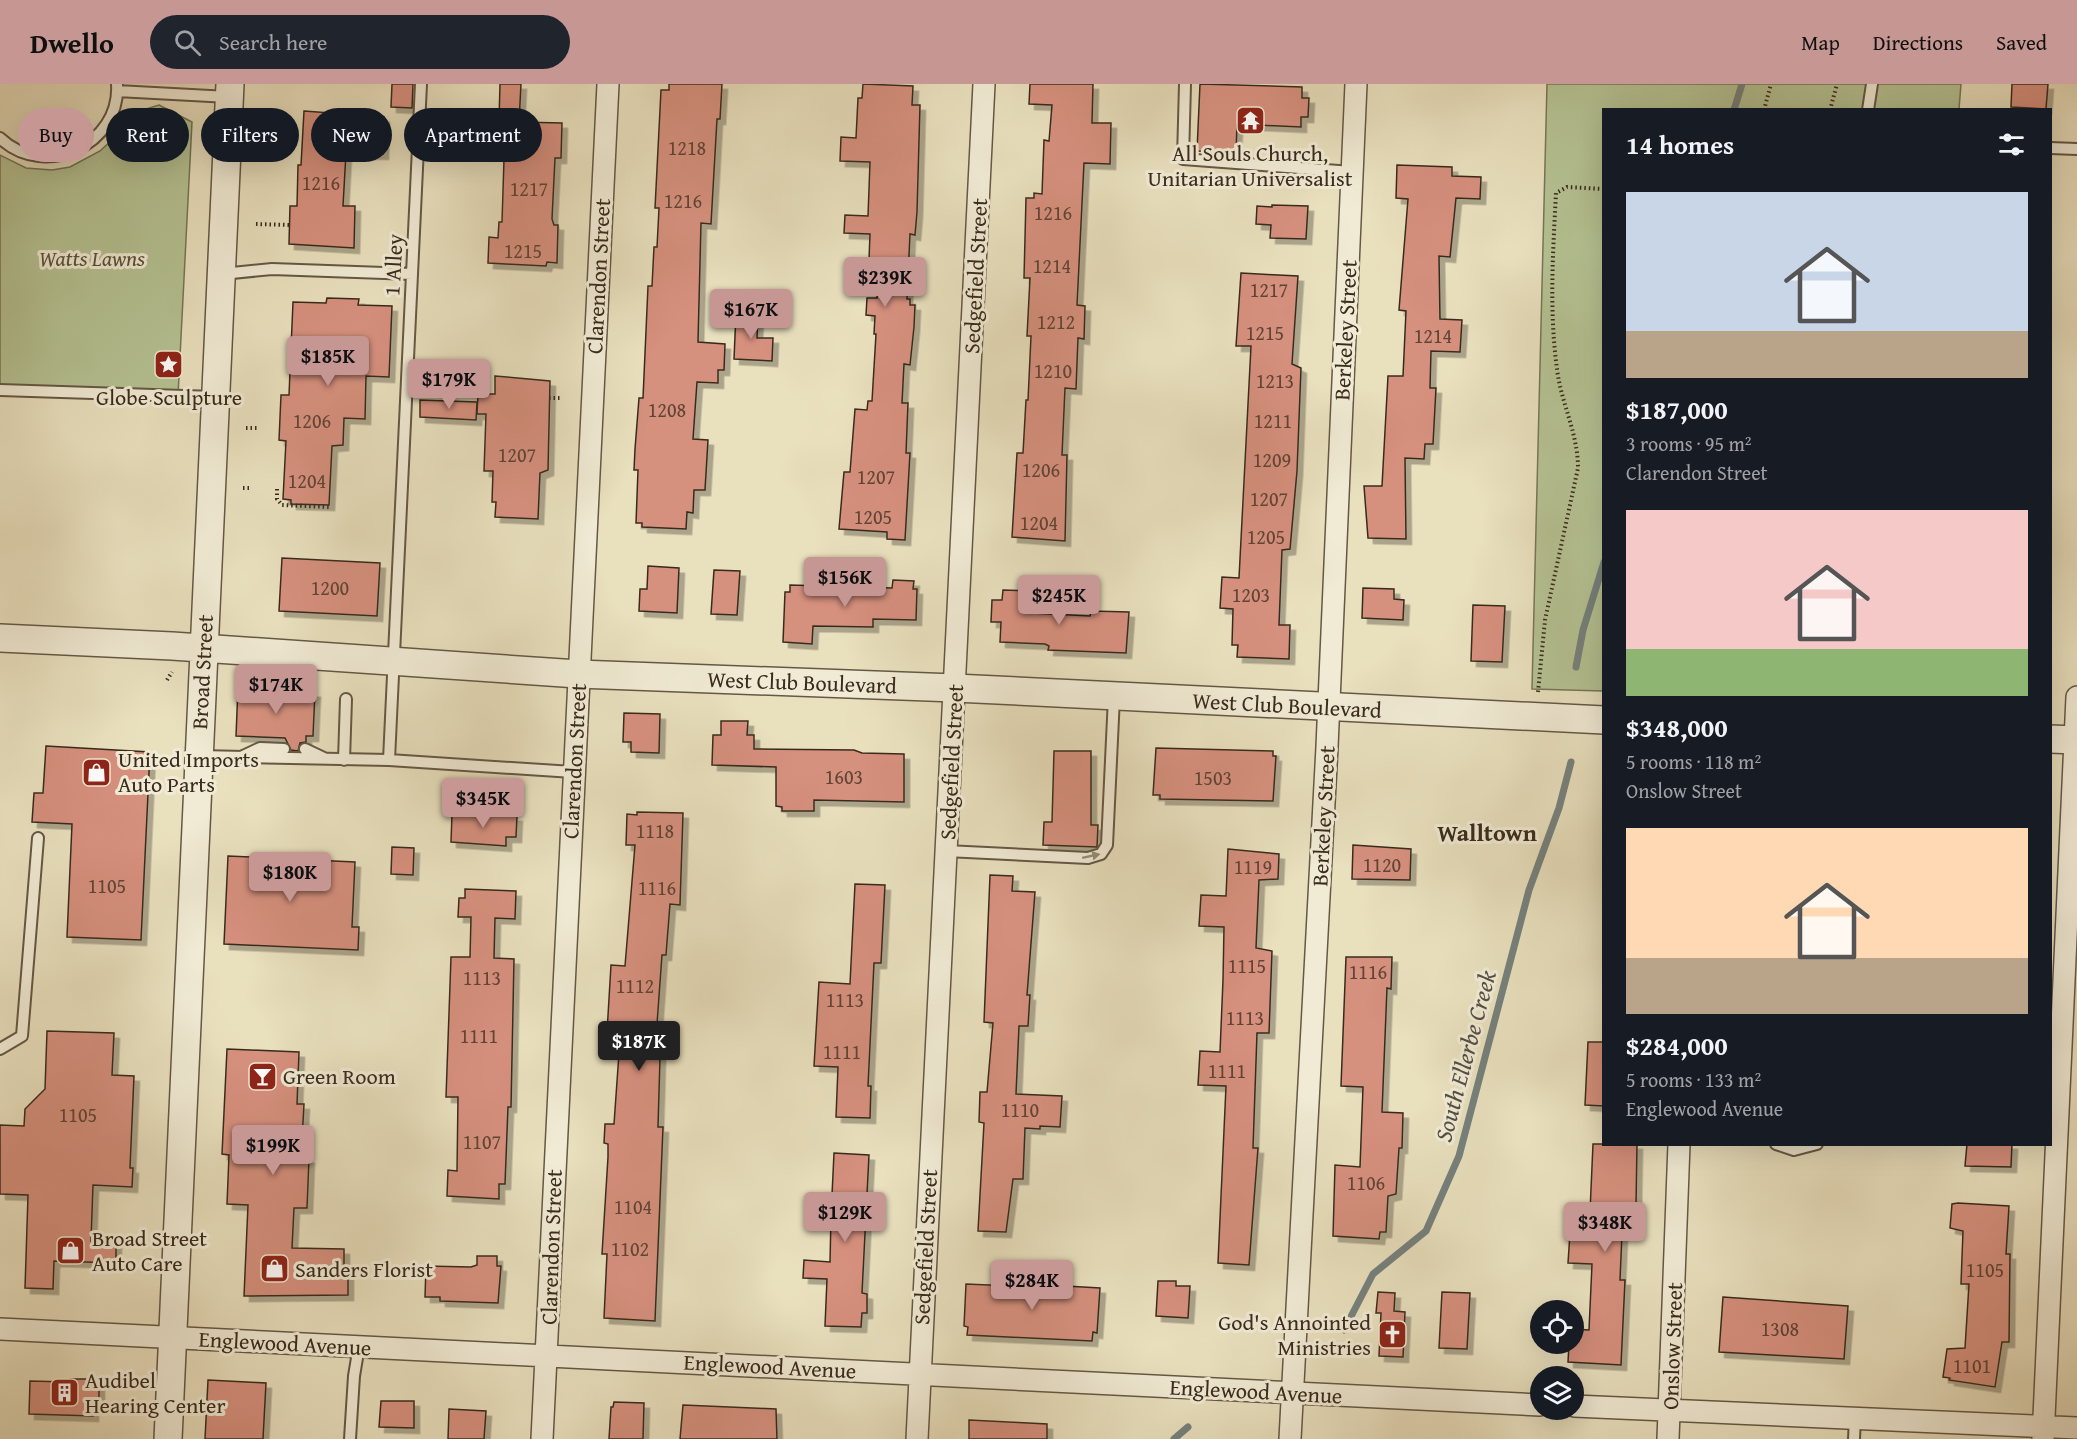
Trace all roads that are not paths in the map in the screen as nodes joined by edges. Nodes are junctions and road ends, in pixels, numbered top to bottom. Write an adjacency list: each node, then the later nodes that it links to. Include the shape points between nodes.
1 (421, 84): 15 (lane, 1 Alley)
2 (608, 84): 21 (street, Clarendon Street)
3 (984, 84): 22 (street, Sedgefield Street)
4 (1185, 84): 13 (lane, via 1183,159)
5 (1356, 84): 13 (street, Berkeley Street)
6 (1872, 84): 9 (lane)
7 (117, 88): 8 (lane); 10 (lane, via 108,123 75,152 46,157 31,155)
8 (230, 90): 14 (street, Broad Street)
9 (1868, 108)
10 (0, 138)
11 (2052, 148): 12 (lane)
12 (2077, 149)
13 (1352, 172): 26 (street, Berkeley Street)
14 (221, 274): 15 (lane, via 273,269); 17 (street, Broad Street)
15 (412, 274): 20 (lane, 1 Alley)
16 (0, 390): 17 (lane)
17 (215, 397): 19 (street, Broad Street)
18 (0, 638): 19 (street, West Club Boulevard)
19 (203, 648): 20 (street, West Club Boulevard); 31 (street, Broad Street)
20 (393, 663): 21 (street, West Club Boulevard); 35 (lane, 1 Alley)
21 (578, 674): 22 (street, West Club Boulevard); 36 (street, Clarendon Street)
22 (955, 688): 23 (street, West Club Boulevard); 38 (street, Sedgefield Street)
23 (1114, 696): 26 (street, West Club Boulevard); 38 (lane, one-way to 23, via 1033,857 1088,858 1101,854 1107,846)
24 (2077, 697): 28 (street)
25 (346, 699): 34 (lane)
26 (1329, 707): 27 (street, West Club Boulevard); 48 (street, Berkeley Street)
27 (1602, 720)
28 (2068, 740): 54 (street)
29 (284, 749): 32 (lane, via 260,748)
30 (305, 750): 33 (lane)
31 (197, 756): 32 (lane); 44 (street, Broad Street)
32 (240, 758): 33 (lane)
33 (330, 760): 34 (lane)
34 (344, 760): 35 (lane)
35 (389, 760): 36 (lane)
36 (573, 772): 46 (street, Clarendon Street)
37 (38, 838): 39 (lane, via 22,1036)
38 (946, 851): 47 (street, Sedgefield Street)
39 (0, 1049)
40 (1679, 1146): 51 (street, Onslow Street)
41 (1782, 1146): 42 (lane, via 1794,1150)
42 (1809, 1146)
43 (0, 1329): 44 (street, Englewood Avenue)
44 (174, 1338): 45 (street, Englewood Avenue); 55 (street, Broad Street)
45 (359, 1346): 46 (street, Englewood Avenue); 56 (lane)
46 (546, 1356): 47 (street, Englewood Avenue); 57 (street, Clarendon Street)
47 (919, 1374): 48 (street, Englewood Avenue); 58 (street, Sedgefield Street)
48 (1293, 1394): 49 (street, Englewood Avenue); 59 (street, Berkeley Street)
49 (1530, 1405)
50 (1584, 1406): 51 (street)
51 (1670, 1410): 52 (street); 60 (street, Onslow Street)
52 (1855, 1418): 54 (street); 61 (lane)
53 (2077, 1428): 54 (street)
54 (2043, 1432)
55 (168, 1439)
56 (350, 1439)
57 (542, 1439)
58 (917, 1439)
59 (1290, 1439)
60 (1668, 1439)
61 (1854, 1439)

